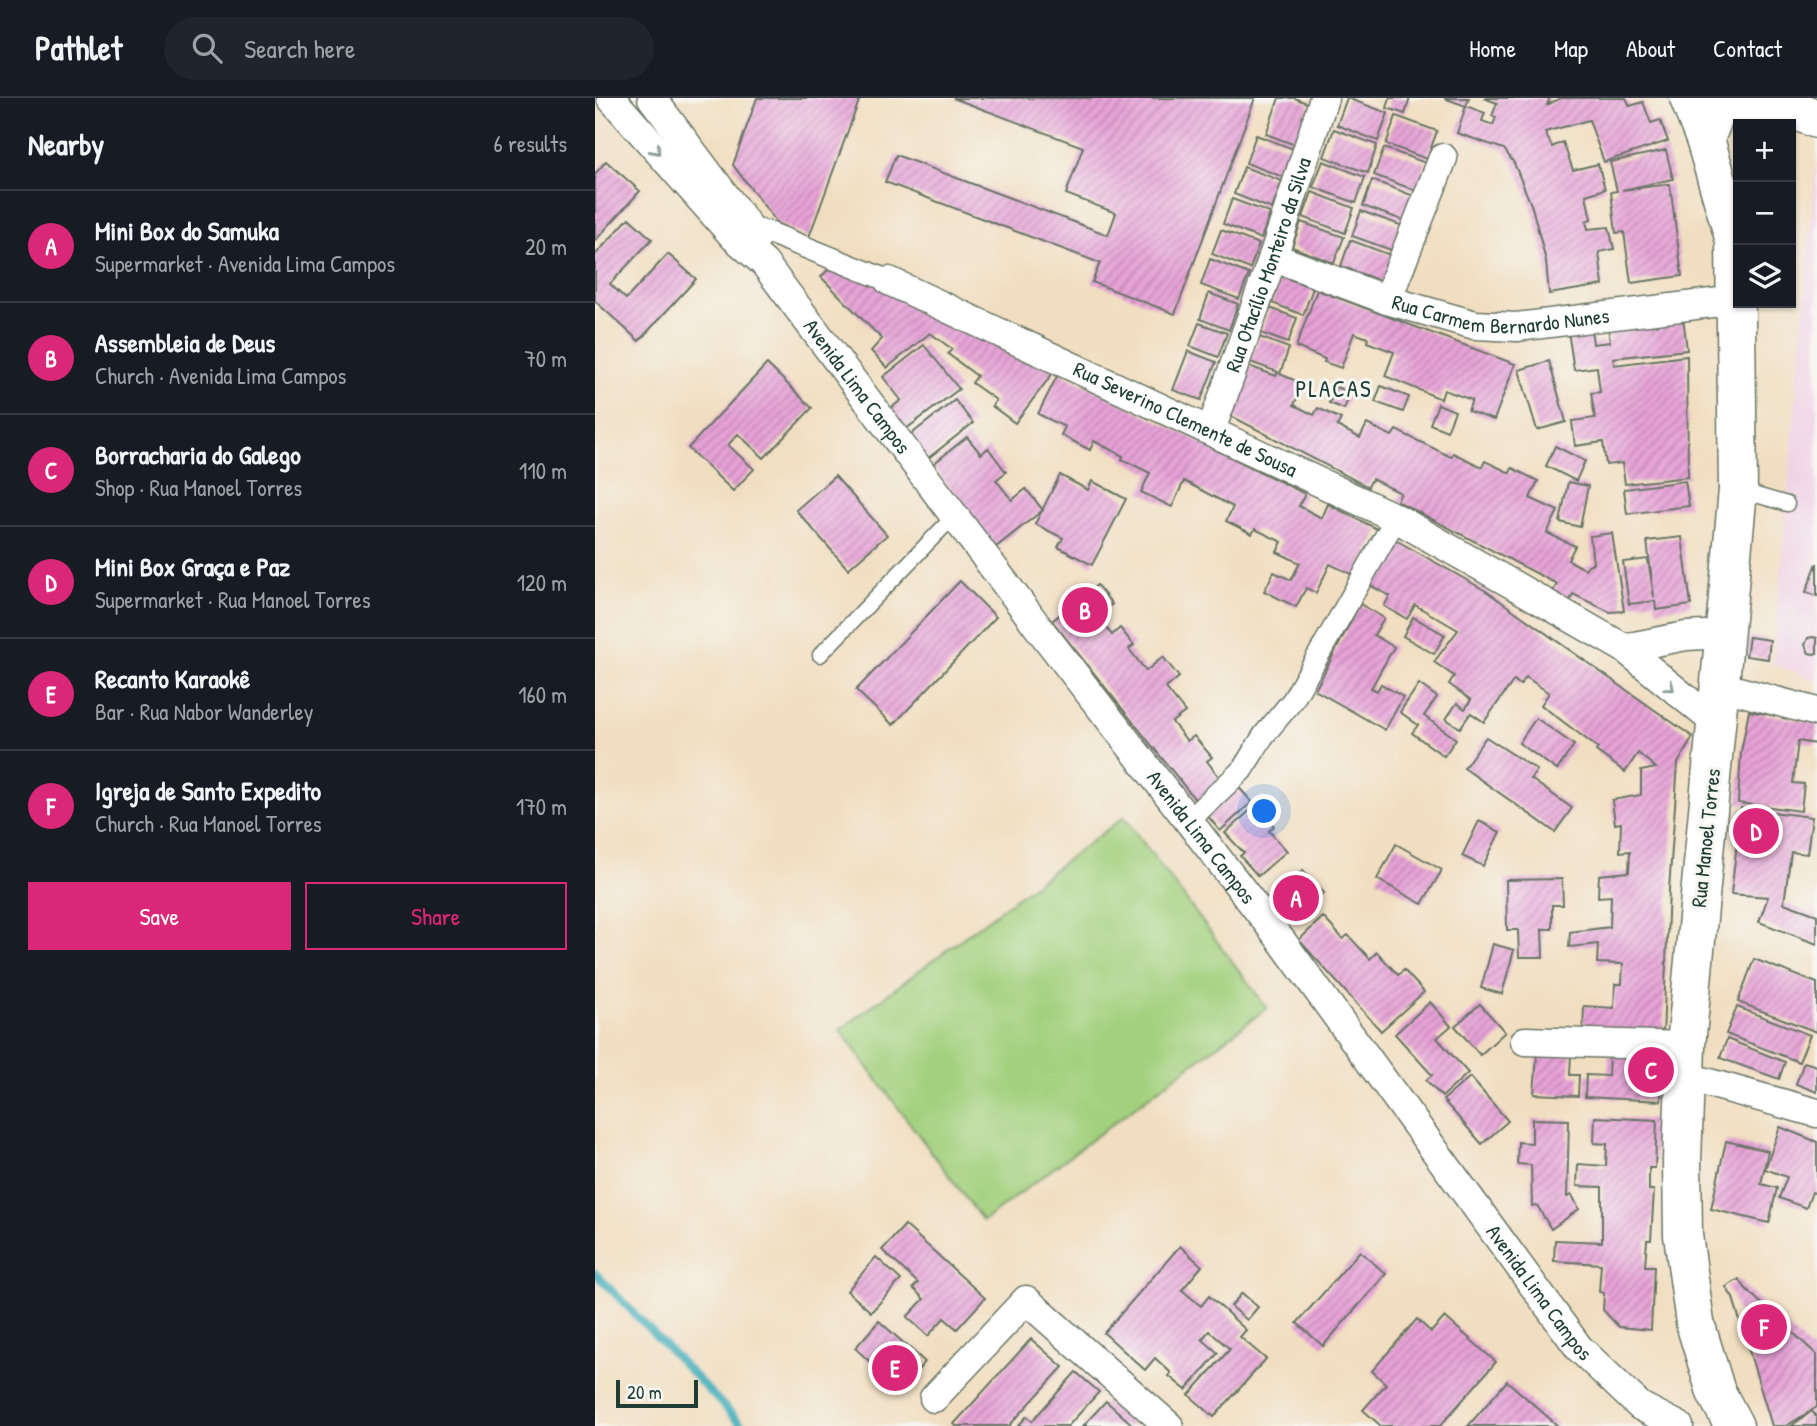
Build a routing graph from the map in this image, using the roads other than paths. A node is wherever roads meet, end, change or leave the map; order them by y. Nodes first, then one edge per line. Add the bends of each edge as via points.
1 (611, 98) edge
2 (652, 98) edge
3 (1324, 98) edge
4 (1689, 98) edge
5 (1728, 98) edge
6 (1743, 98) edge
7 (1763, 98) edge
8 (1752, 119) edge
9 (1817, 119) edge
10 (1817, 128) edge
11 (1705, 139) junction
12 (1796, 139) edge
13 (1443, 158) dead end
14 (1733, 225) edge
15 (743, 233) junction
16 (1273, 257) junction
17 (889, 281) joint
18 (1387, 300) junction
19 (1733, 300) edge
20 (1736, 308) edge
21 (1211, 430) junction
22 (1738, 490) junction
23 (1787, 504) dead end
24 (954, 516) junction
25 (1396, 518) junction
26 (1725, 634) junction
27 (1624, 648) junction
28 (820, 655) dead end
29 (1720, 686) junction
30 (1817, 712) edge
31 (1717, 724) junction
32 (1189, 820) junction
33 (1525, 1041) dead end
34 (1685, 1061) junction
35 (1817, 1113) edge
36 (934, 1398) dead end
37 (1169, 1426) edge
38 (1679, 1426) edge
39 (1734, 1426) edge

1 -> 15 street, Avenida Lima Campos
2 - 15 street, Avenida Lima Campos
3 - 16 street, Rua Otacílio Monteiro da Silva
4 - 11 main road, Rua Manoel Torres
5 - 11 main road via 1715,114
6 - 8 main road
7 - 9 main road
10 - 12 main road
11 - 14 main road, Rua Manoel Torres
13 - 18 street
15 - 17 street, Rua Severino Clemente de Sousa via 782,237
15 - 24 street, Avenida Lima Campos
16 - 18 street, Rua Carmem Bernardo Nunes
16 - 21 street, Rua Otacílio Monteiro da Silva
17 - 21 street, Rua Severino Clemente de Sousa
18 - 19 street, Rua Carmem Bernardo Nunes via 1475,325 1517,327
20 - 22 main road, Rua Manoel Torres
21 - 25 street, Rua Severino Clemente de Sousa
22 - 23 lane
22 - 26 main road, Rua Manoel Torres
24 - 28 lane
24 - 32 street, Avenida Lima Campos
25 - 27 street, Rua Severino Clemente de Sousa
25 - 32 street via 1293,700 1242,770
26 - 27 street
26 - 29 main road, Rua Manoel Torres
27 -> 31 street, Rua Severino Clemente de Sousa
29 - 30 street
29 - 31 main road, Rua Manoel Torres
31 - 34 main road, Rua Manoel Torres
32 - 38 street, Avenida Lima Campos via 1579,1348 1640,1406
33 - 34 street
34 - 35 street
34 - 39 main road, Rua Manoel Torres via 1683,1235 1695,1323 1716,1392
36 - 37 street via 1026,1300

